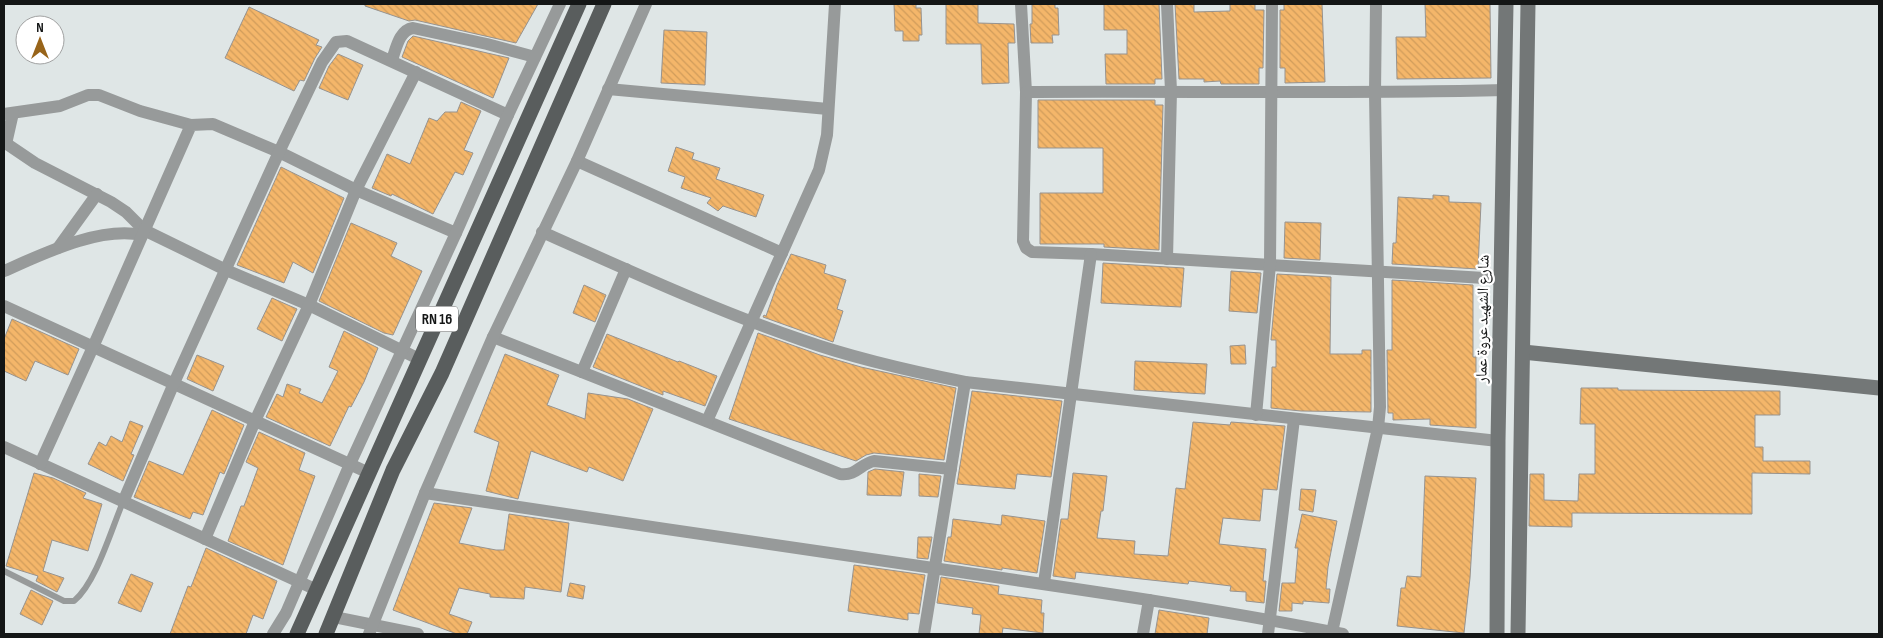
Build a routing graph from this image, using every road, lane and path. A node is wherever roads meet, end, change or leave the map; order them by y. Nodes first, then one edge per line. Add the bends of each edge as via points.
1 (560, 4) edge
2 (579, 4) edge
3 (604, 4) edge
4 (646, 4) edge
5 (834, 4) edge
6 (1021, 4) edge
7 (1168, 4) edge
8 (1272, 4) edge
9 (1376, 4) edge
10 (1506, 4) edge
11 (1528, 4) edge
12 (535, 57) junction
13 (392, 60) junction
14 (416, 72) junction
15 (608, 89) junction
16 (1505, 90) junction
17 (1171, 91) junction
18 (1026, 92) junction
19 (1272, 92) junction
20 (1375, 93) junction
21 (828, 108) junction
22 (9, 114) edge
23 (508, 115) junction
24 (190, 125) junction
25 (5, 143) edge
26 (279, 152) junction
27 (577, 161) junction
28 (356, 190) junction
29 (97, 194) junction
30 (143, 232) junction
31 (542, 232) junction
32 (456, 233) junction
33 (58, 248) junction
34 (782, 253) junction
35 (1091, 254) junction
36 (1167, 259) junction
37 (1270, 265) junction
38 (626, 269) junction
39 (226, 270) junction
40 (4, 271) edge
41 (1378, 272) junction
42 (1501, 279) junction
43 (309, 305) junction
44 (5, 309) edge
45 (752, 321) junction
46 (493, 337) junction
47 (93, 347) junction
48 (402, 350) junction
49 (1523, 352) junction
50 (419, 359) junction
51 (582, 372) junction
52 (965, 382) junction
53 (174, 384) junction
54 (1879, 388) edge
55 (1071, 394) junction
56 (1256, 415) junction
57 (1294, 419) junction
58 (255, 421) junction
59 (707, 421) junction
60 (1378, 428) junction
61 (1498, 441) junction
62 (4, 447) edge
63 (40, 464) junction
64 (350, 464) junction
65 (951, 469) junction
66 (369, 473) junction
67 (425, 493) junction
68 (123, 502) junction
69 (205, 539) junction
70 (934, 568) junction
71 (4, 571) edge
72 (299, 581) junction
73 (1044, 583) junction
74 (317, 590) junction
75 (1150, 600) junction
76 (334, 617) junction
77 (1270, 620) junction
78 (371, 630) edge
79 (1337, 633) edge
80 (273, 634) edge
81 (297, 634) edge
82 (326, 634) edge
83 (418, 634) edge
84 (924, 634) edge
85 (1143, 634) edge
86 (1268, 634) edge
87 (1497, 634) edge
88 (1518, 634) edge

1 - 12 street
2 - 50 main road, RN 16
3 - 76 main road, RN 16 via 442,373 393,470
4 - 15 street
5 - 21 street
6 - 18 street
7 - 17 street
8 - 19 street
9 - 20 street
10 - 16 street, شارع الشهيد عروة عمار
11 - 49 street
12 - 13 street via 408,28
12 - 23 street
13 - 14 street
13 - 26 street via 347,41 336,42 322,62
14 - 23 street
14 - 28 street
15 - 21 street
15 - 27 street
16 - 20 street
16 - 42 street, شارع الشهيد عروة عمار
17 - 18 street
17 - 19 street
17 - 36 street
18 - 35 street via 1024,245 1032,252
19 - 20 street
19 - 37 street
20 - 41 street
21 - 34 street via 827,135 819,170
22 - 24 street via 60,106 88,95 99,95
22 - 25 street
23 - 32 street
24 - 26 street via 213,124
24 - 30 street
25 - 29 street via 35,163
26 - 28 street
26 - 39 street
27 - 31 street
27 - 34 street
28 - 32 street
28 - 43 street
29 - 30 street via 126,212
29 - 33 street
30 - 33 street via 107,234
30 - 39 street
30 - 47 street
31 - 38 street
31 - 46 street
32 - 48 street
33 - 40 street
34 - 45 street
35 - 36 street
35 - 55 street
36 - 37 street
37 - 41 street
37 - 56 street
38 - 45 street
38 - 51 street
39 - 43 street
39 - 53 street
41 - 42 street
41 - 60 street
42 - 61 street, شارع الشهيد عروة عمار
43 - 48 street
43 - 58 street
44 - 47 street
45 - 52 street via 855,357
45 - 59 street
46 - 51 street
46 - 67 street
47 - 53 street
47 - 63 street
48 - 50 street
48 - 64 street
49 - 54 street
49 - 88 street
50 - 66 main road, RN 16
51 - 59 street
52 - 55 street
52 - 65 street
53 - 58 street
53 - 68 street
55 - 56 street
55 - 73 street
56 - 57 street
57 - 60 street
57 - 77 street
58 - 64 street
58 - 69 street
59 - 65 street via 840,474 855,472 874,461
60 - 61 street
60 - 79 street
61 - 87 street, شارع الشهيد عروة عمار
62 - 63 street
63 - 68 street
64 - 66 street
64 - 72 street
65 - 70 street
66 - 74 main road, RN 16
67 - 70 street
67 - 78 street
68 - 69 street
68 - 71 lane via 94,571 82,594 74,601 64,601
69 - 72 street
70 - 73 street
70 - 84 street
72 - 74 street
72 - 80 street
73 - 75 street
74 - 81 main road, RN 16
75 - 77 street
75 - 85 street
76 - 78 street
76 - 82 main road, RN 16
77 - 79 street
77 - 86 street
78 - 83 street

